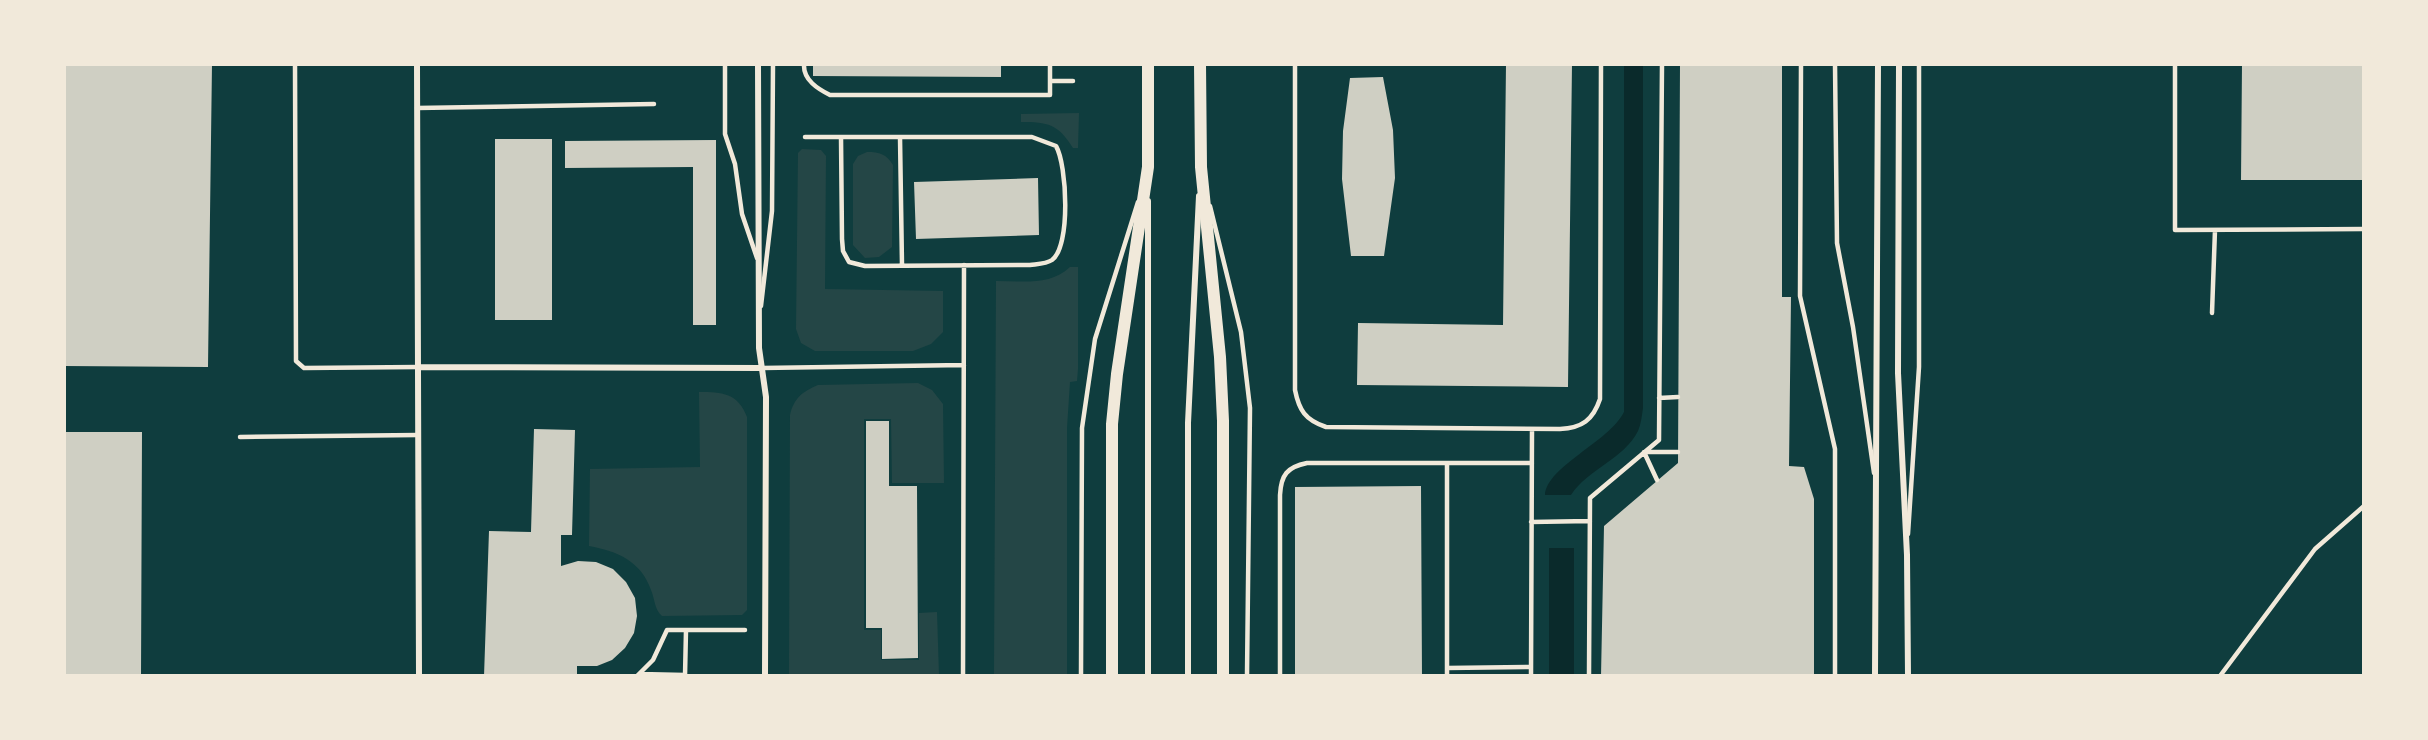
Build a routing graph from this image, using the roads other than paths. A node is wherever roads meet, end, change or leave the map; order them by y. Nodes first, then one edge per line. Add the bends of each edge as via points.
1 (295, 64) edge
2 (417, 64) edge
3 (725, 64) edge
4 (758, 64) edge
5 (773, 64) edge
6 (804, 64) edge
7 (1050, 64) edge
8 (1148, 64) edge
9 (1200, 64) edge
10 (1296, 64) edge
11 (1601, 64) edge
12 (1662, 64) edge
13 (1801, 64) edge
14 (1835, 64) edge
15 (1878, 64) edge
16 (1899, 64) edge
17 (1919, 64) edge
18 (2175, 64) edge
19 (1050, 81) junction
20 (1073, 81) dead end
21 (654, 104) dead end
22 (417, 108) junction
23 (805, 137) dead end
24 (841, 137) junction
25 (900, 137) junction
26 (1148, 167) junction
27 (1201, 167) junction
28 (2364, 229) edge
29 (2215, 230) junction
30 (758, 261) junction
31 (964, 265) junction
32 (902, 266) junction
33 (2212, 313) dead end
34 (759, 324) junction
35 (964, 365) junction
36 (418, 367) junction
37 (762, 368) junction
38 (1678, 397) dead end
39 (1659, 398) junction
40 (1532, 429) junction
41 (418, 435) junction
42 (240, 437) dead end
43 (1644, 452) junction
44 (1678, 452) dead end
45 (1447, 463) junction
46 (1532, 463) junction
47 (1874, 475) junction
48 (1657, 480) dead end
49 (2364, 506) edge
50 (1590, 521) junction
51 (1531, 522) junction
52 (1907, 555) junction
53 (686, 630) junction
54 (745, 630) dead end
55 (1531, 667) junction
56 (1447, 668) junction
57 (419, 675) edge
58 (638, 675) edge
59 (685, 675) edge
60 (765, 675) edge
61 (963, 675) edge
62 (1081, 675) edge
63 (1112, 675) edge
64 (1148, 675) edge
65 (1188, 675) edge
66 (1223, 675) edge
67 (1247, 675) edge
68 (1280, 675) edge
69 (1447, 675) edge
70 (1531, 675) edge
71 (1590, 675) edge
72 (1835, 675) edge
73 (1875, 675) edge
74 (1908, 675) edge
75 (2220, 675) edge

1 - 36 lane via 296,361 304,368
2 - 22 street
3 - 30 lane via 726,134 742,214
4 - 30 street
5 - 34 lane via 772,211
6 - 19 lane via 814,87 830,95 1050,95
7 - 19 lane
8 - 26 main road
9 - 27 main road
10 - 40 lane via 1298,406 1305,416 1326,427
11 - 40 lane via 1600,399 1586,423 1573,428
12 - 39 lane
13 - 72 lane via 1800,296 1836,449
14 - 47 lane via 1836,243 1853,327
15 - 47 street
16 - 52 street via 1898,373
17 - 52 lane via 1919,367
18 - 29 lane via 2175,230
19 - 20 lane
21 - 22 lane
22 - 36 street
23 - 24 lane
24 - 25 lane
24 - 32 lane via 845,258 860,266
25 - 31 lane via 1032,137 1056,146 1062,156 1064,239 1052,260 1030,265
25 - 32 lane
26 - 62 lane via 1095,339 1082,428
26 - 63 main road via 1112,424
26 - 64 street
27 - 65 street via 1188,423
27 - 66 main road via 1223,421
27 - 67 lane via 1242,332 1250,408
28 - 29 lane
29 - 33 lane
30 - 34 street
31 - 32 lane
31 - 35 lane
34 - 37 street
35 - 37 lane
35 - 61 lane
36 - 37 street
36 - 41 street
37 - 60 street via 766,397
38 - 39 lane
39 - 43 lane via 1659,440
40 - 46 lane
41 - 42 lane
41 - 57 street
43 - 44 lane
43 - 48 lane
43 - 50 lane via 1590,498
45 - 46 lane
45 - 56 lane
45 - 68 lane via 1307,464 1286,472 1280,495
46 - 51 lane
47 - 73 street
49 - 75 lane via 2315,549
50 - 51 lane
50 - 71 lane
51 - 55 lane
52 - 74 street
53 - 54 lane
53 - 58 lane via 667,630 657,653
53 - 59 lane
55 - 56 lane
55 - 70 lane
56 - 69 lane
58 - 59 lane

